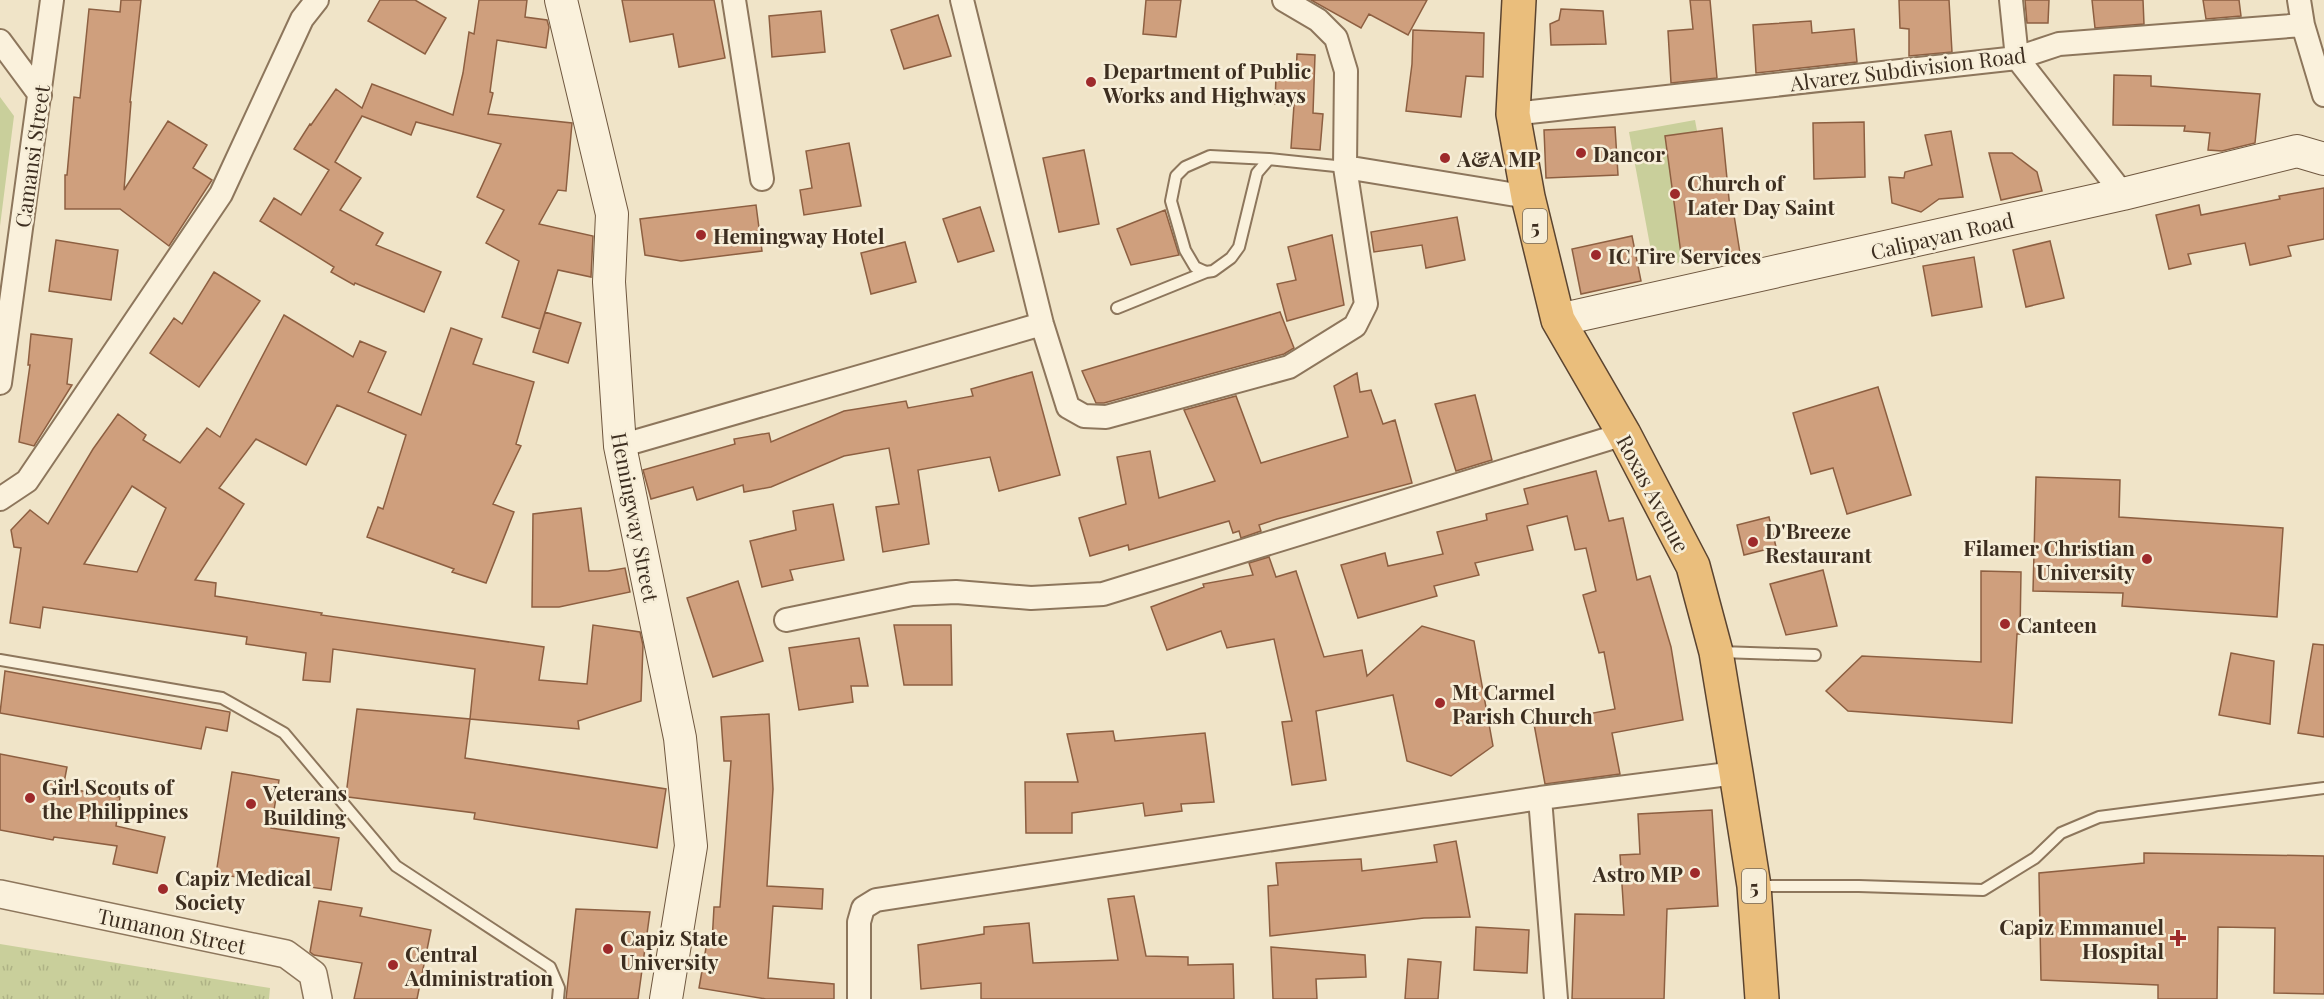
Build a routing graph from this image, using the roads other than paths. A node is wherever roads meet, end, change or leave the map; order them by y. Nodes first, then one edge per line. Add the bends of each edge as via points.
1 (52, 0) edge
2 (317, 0) edge
3 (561, 0) edge
4 (734, 0) edge
5 (962, 0) edge
6 (1284, 0) edge
7 (1519, 0) edge
8 (2011, 0) edge
9 (2299, 0) edge
10 (2303, 25) junction
11 (0, 41) edge
12 (2017, 58) junction
13 (40, 95) junction
14 (2324, 95) edge
15 (1513, 114) junction
16 (1269, 159) junction
17 (2324, 159) edge
18 (1346, 167) junction
19 (762, 178) dead end
20 (2123, 194) junction
21 (1528, 197) junction
22 (1206, 272) junction
23 (1117, 308) dead end
24 (1558, 320) junction
25 (1042, 324) junction
26 (0, 383) edge
27 (1624, 434) junction
28 (620, 446) junction
29 (0, 500) edge
30 (786, 620) dead end
31 (1716, 652) junction
32 (1815, 655) dead end
33 (0, 660) edge
34 (1736, 774) junction
35 (2324, 788) edge
36 (1540, 798) junction
37 (1754, 886) junction
38 (0, 894) edge
39 (318, 999) edge
40 (558, 999) edge
41 (666, 999) edge
42 (859, 999) edge
43 (1556, 999) edge
44 (1762, 999) edge

1 - 13 street, Camansi Street
2 - 29 street via 302,19 221,194 27,480
3 - 28 main road, Hemingway Street via 612,214 609,282
4 - 19 street
5 - 25 street
6 - 18 street via 1318,20 1336,38 1346,70
7 - 15 highway, Roxas Avenue / 5
8 - 12 street
9 - 10 street
10 - 12 street, Alvarez Subdivision Road via 2059,44
10 - 14 street
11 - 13 street
12 - 15 street, Alvarez Subdivision Road
12 - 20 street
13 - 26 street, Camansi Street
15 - 21 highway, Roxas Avenue / 5
16 - 18 lane
16 - 22 lane via 1257,173 1239,247 1223,264
16 - 22 lane via 1210,156 1185,167 1176,176 1171,201 1185,250 1195,267
17 - 20 main road, Calipayan Road via 2297,151
18 - 21 street
18 - 25 street via 1366,304 1355,326 1289,367 1106,417 1084,416 1068,406
20 - 24 main road, Calipayan Road
21 - 24 highway, Roxas Avenue / 5
22 - 23 lane
24 - 27 highway, Roxas Avenue / 5
25 - 28 street
27 - 30 street via 1103,594 1031,598 956,592 912,594
27 - 31 highway, Roxas Avenue / 5 via 1693,566
28 - 41 main road, Hemingway Street via 681,738 691,846
31 - 32 lane
31 - 34 highway, Roxas Avenue / 5
33 - 40 lane via 222,698 284,733 396,866 550,967 559,988
34 - 36 street
34 - 37 highway, Roxas Avenue / 5
35 - 37 lane via 2099,817 2061,833 2035,858 1983,890
36 - 42 street via 876,900 863,908 859,922
36 - 43 street
37 - 44 highway, Roxas Avenue / 5
38 - 39 street, Tumanon Street via 286,954 314,974

